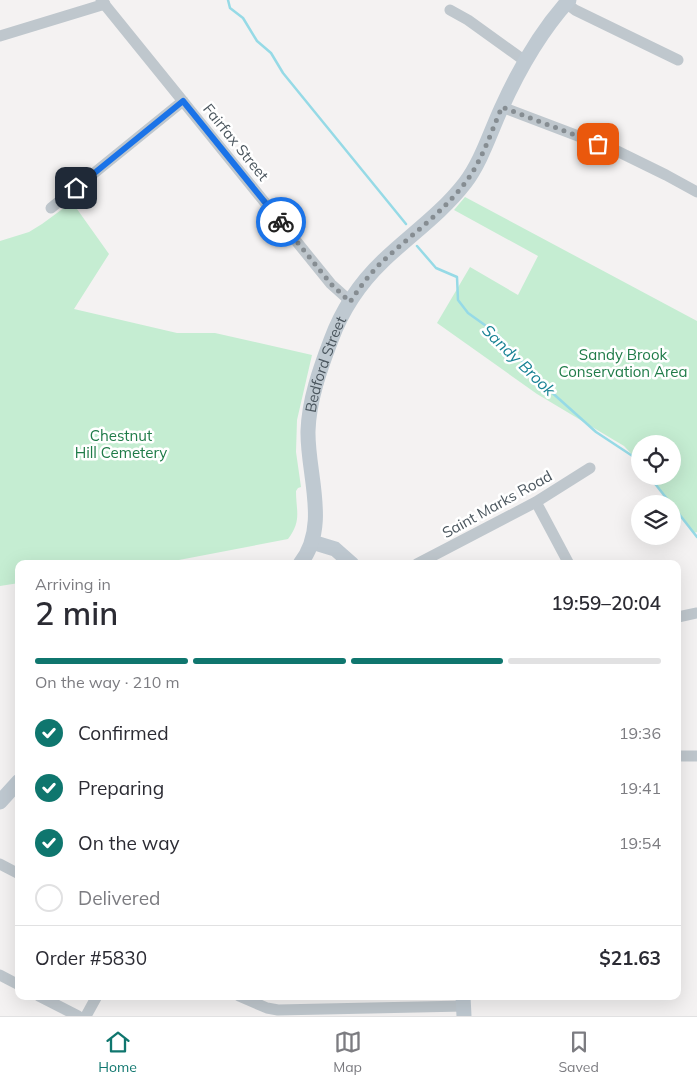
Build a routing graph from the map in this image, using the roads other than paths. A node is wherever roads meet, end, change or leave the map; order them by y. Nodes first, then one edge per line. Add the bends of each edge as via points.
1 (103, 2) edge
2 (568, 2) edge
3 (450, 10) dead end
4 (0, 36) edge
5 (678, 60) dead end
6 (525, 61) junction
7 (183, 101) junction
8 (502, 107) junction
9 (697, 192) edge
10 (51, 208) dead end
11 (350, 302) junction
12 (590, 468) dead end
13 (536, 502) junction
14 (312, 542) junction
15 (303, 560) edge
16 (347, 560) edge
17 (425, 560) edge
18 (567, 560) edge
19 (697, 613) edge
20 (681, 616) edge
21 (681, 756) edge
22 (697, 756) edge
23 (15, 785) edge
24 (0, 802) edge
25 (0, 864) edge
26 (15, 872) edge
27 (0, 975) edge
28 (15, 983) edge
29 (47, 1000) edge
30 (95, 1000) edge
31 (248, 1000) edge
32 (464, 1006) edge
33 (271, 1012) edge
34 (78, 1016) edge
35 (86, 1016) edge

1 - 4 street
1 - 7 street, Fairfax Street
2 - 5 street via 575,10
2 - 6 main road, Bedford Street
3 - 6 street
6 - 8 main road, Bedford Street
7 - 10 street
7 - 11 street, Fairfax Street via 331,284
8 - 9 street via 615,150
8 - 11 main road, Bedford Street via 466,182 442,210 383,261
11 - 14 main road, Bedford Street via 331,338 310,415 308,453 315,510
12 - 13 street, Saint Marks Road
13 - 17 street, Saint Marks Road
13 - 18 street
14 - 15 main road, Bedford Street
14 - 16 main road via 335,549
19 - 20 street
21 - 22 street
23 - 24 main road
25 - 26 street
27 - 28 street
29 - 34 street
30 - 35 street
31 - 33 street
32 - 33 street

